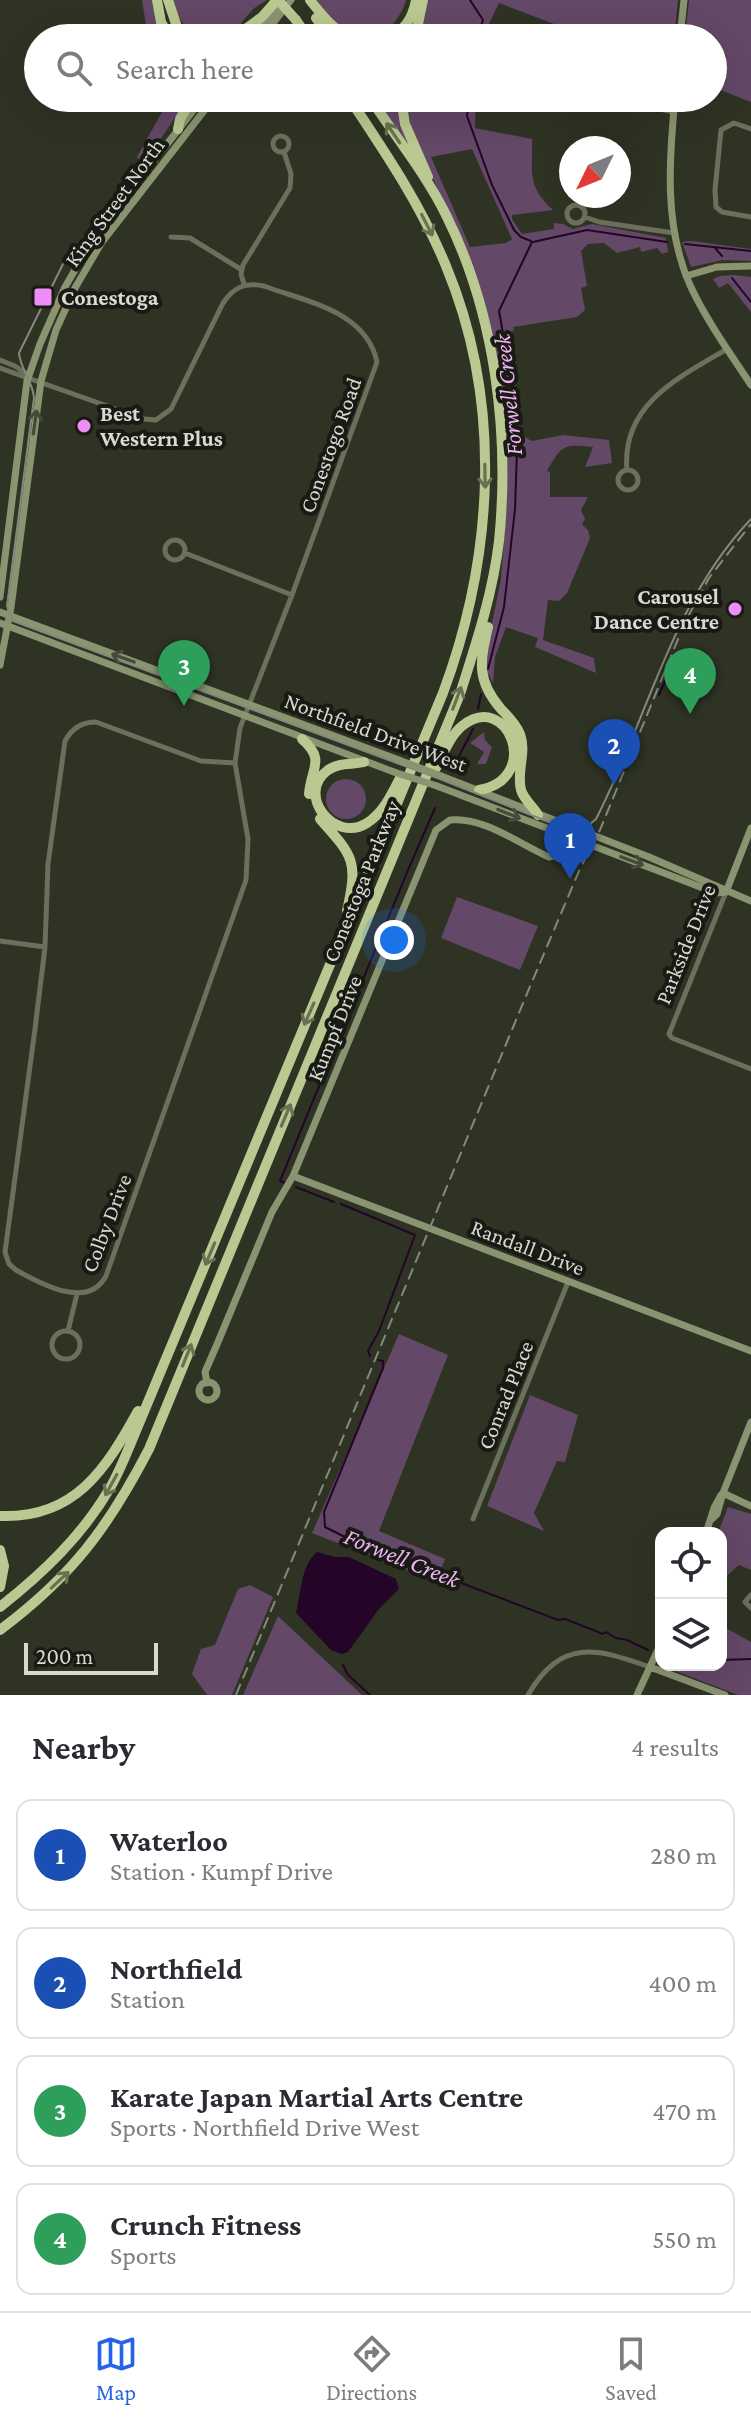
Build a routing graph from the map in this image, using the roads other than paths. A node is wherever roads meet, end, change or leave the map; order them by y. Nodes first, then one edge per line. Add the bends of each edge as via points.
1 (157, 0) edge
2 (168, 0) edge
3 (280, 0) edge
4 (291, 0) edge
5 (416, 0) edge
6 (423, 0) edge
7 (684, 0) edge
8 (309, 2) edge
9 (162, 24) edge
10 (175, 24) edge
11 (252, 24) edge
12 (262, 24) edge
13 (273, 24) edge
14 (299, 24) edge
15 (322, 24) edge
16 (328, 24) edge
17 (406, 24) edge
18 (418, 24) edge
19 (681, 24) edge
20 (184, 112) edge
21 (192, 112) edge
22 (203, 112) edge
23 (358, 112) edge
24 (379, 112) edge
25 (403, 112) edge
26 (673, 112) edge
27 (178, 129) junction
28 (751, 129) edge
29 (284, 152) dead end
30 (446, 215) junction
31 (585, 217) dead end
32 (751, 217) edge
33 (675, 233) junction
34 (171, 237) dead end
35 (93, 239) junction
36 (98, 248) junction
37 (751, 266) edge
38 (242, 270) junction
39 (686, 276) junction
40 (244, 284) junction
41 (727, 349) junction
42 (0, 360) edge
43 (0, 368) edge
44 (28, 376) junction
45 (41, 381) junction
46 (751, 385) edge
47 (627, 470) junction
48 (185, 553) dead end
49 (495, 562) junction
50 (292, 595) junction
51 (0, 597) edge
52 (4, 614) edge
53 (3, 625) edge
54 (0, 665) edge
55 (249, 705) junction
56 (244, 717) junction
57 (428, 727) junction
58 (302, 739) junction
59 (364, 762) junction
60 (235, 763) junction
61 (479, 790) junction
62 (538, 815) junction
63 (407, 823) junction
64 (751, 828) edge
65 (570, 838) junction
66 (608, 841) junction
67 (604, 851) junction
68 (657, 861) junction
69 (659, 871) junction
70 (726, 892) junction
71 (751, 901) edge
72 (0, 941) edge
73 (340, 943) junction
74 (45, 947) junction
75 (751, 1069) edge
76 (293, 1176) junction
77 (568, 1282) junction
78 (77, 1294) junction
79 (68, 1331) junction
80 (751, 1351) edge
81 (164, 1362) junction
82 (207, 1383) dead end
83 (751, 1422) edge
84 (723, 1493) junction
85 (751, 1506) edge
86 (0, 1516) edge
87 (473, 1519) dead end
88 (709, 1527) edge
89 (0, 1550) edge
90 (0, 1587) edge
91 (751, 1595) edge
92 (0, 1607) edge
93 (751, 1608) edge
94 (0, 1630) edge
95 (655, 1656) edge
96 (650, 1667) junction
97 (528, 1695) edge
98 (637, 1695) edge
99 (725, 1695) edge

1 - 9 highway
2 - 10 highway
3 - 11 highway
3 - 12 main road
3 - 14 highway, bridge
4 - 13 main road
5 - 17 highway
6 - 18 highway
7 - 19 main road
8 - 15 highway
8 - 16 highway
20 - 27 highway
21 - 27 main road, King Street North
22 - 36 main road, King Street North
23 -> 57 highway, Conestoga Parkway via 398,172 446,267 481,403 485,502 479,563 457,654
30 -> 24 highway, Conestoga Parkway
25 - 30 highway
26 - 33 main road via 670,197
27 - 35 main road, King Street North
28 - 32 street via 734,123 721,130 715,188 716,207 722,212
29 - 38 street via 290,188
30 - 49 highway, Conestoga Parkway via 478,300 498,395 502,497
31 - 33 street
33 - 39 main road
34 - 38 street via 190,238
35 - 36 main road
35 - 44 main road, King Street North via 65,287
36 - 45 main road, King Street North via 65,308
37 - 39 main road via 717,267
38 - 40 street
39 - 41 main road
40 - 45 street via 223,303 163,417 144,419
40 - 50 street, Conestogo Road via 264,286 349,319 369,338 377,362
41 - 46 main road
41 - 47 street via 674,382 641,411 627,440
42 - 44 street
43 - 44 street
44 - 45 street
44 - 51 main road, King Street North
52 -> 45 main road, King Street North
47 - 47 street via 618,479 630,490 638,478
48 - 50 street
49 - 62 highway via 481,671 493,700 521,737 521,788
63 -> 49 highway, Conestoga Parkway via 460,694
50 - 55 street, Conestogo Road
52 - 53 main road, King Street North
55 -> 52 main road, Northfield Drive West
53 - 54 main road, King Street North
53 - 56 main road, Northfield Drive West
55 - 56 street, Colby Drive
55 - 61 main road, Northfield Drive West, bridge
56 - 58 main road, Northfield Drive West
56 - 60 street, Colby Drive
57 - 59 highway via 376,816 357,828 338,827 318,807 318,783 333,767
57 - 73 highway, Conestoga Parkway
58 - 59 main road, Northfield Drive West
58 - 73 highway via 317,758 309,791 312,808 352,860
59 -> 65 main road, Northfield Drive West, bridge
60 - 74 street, Colby Drive via 201,761 96,722 73,730 65,741 48,864
60 - 78 street, Colby Drive via 248,839 246,880 106,1276 91,1292
61 - 62 main road, Northfield Drive West
61 - 63 highway via 493,787 514,760 508,730 486,718 468,722 455,733
62 - 66 main road, Northfield Drive West
94 -> 63 highway, Conestoga Parkway via 74,1566 126,1493 149,1449
64 - 70 main road, Parkside Drive
65 - 67 main road, Northfield Drive West
65 - 76 main road, Kumpf Drive via 561,854 549,857 472,822 450,820 436,830
66 - 67 main road
66 - 68 main road, Northfield Drive West
67 -> 69 main road, Northfield Drive West
68 - 69 main road
68 - 70 main road, Northfield Drive West
69 - 70 main road, Northfield Drive West
70 - 71 main road, Northfield Drive West
70 - 75 street, Parkside Drive via 669,1034
72 - 74 street
73 -> 81 highway, Conestoga Parkway
74 - 78 street, Colby Drive via 5,1252 16,1270
76 - 77 main road, Randall Drive
76 - 82 main road, Kumpf Drive via 272,1212 205,1372
77 - 80 main road, Randall Drive
77 - 87 street, Conrad Place
78 - 79 street
79 - 79 street via 52,1341 54,1352 64,1359 74,1357 81,1347
81 - 86 highway via 115,1453 81,1492 39,1512
81 -> 92 highway, Conestoga Parkway via 116,1476 93,1514 53,1561
83 - 84 main road
84 - 85 main road
84 - 88 main road
89 - 90 highway
91 - 93 street via 745,1600
95 - 96 main road
96 - 97 street via 608,1652 581,1652 551,1665
96 - 98 main road
96 - 99 main road

